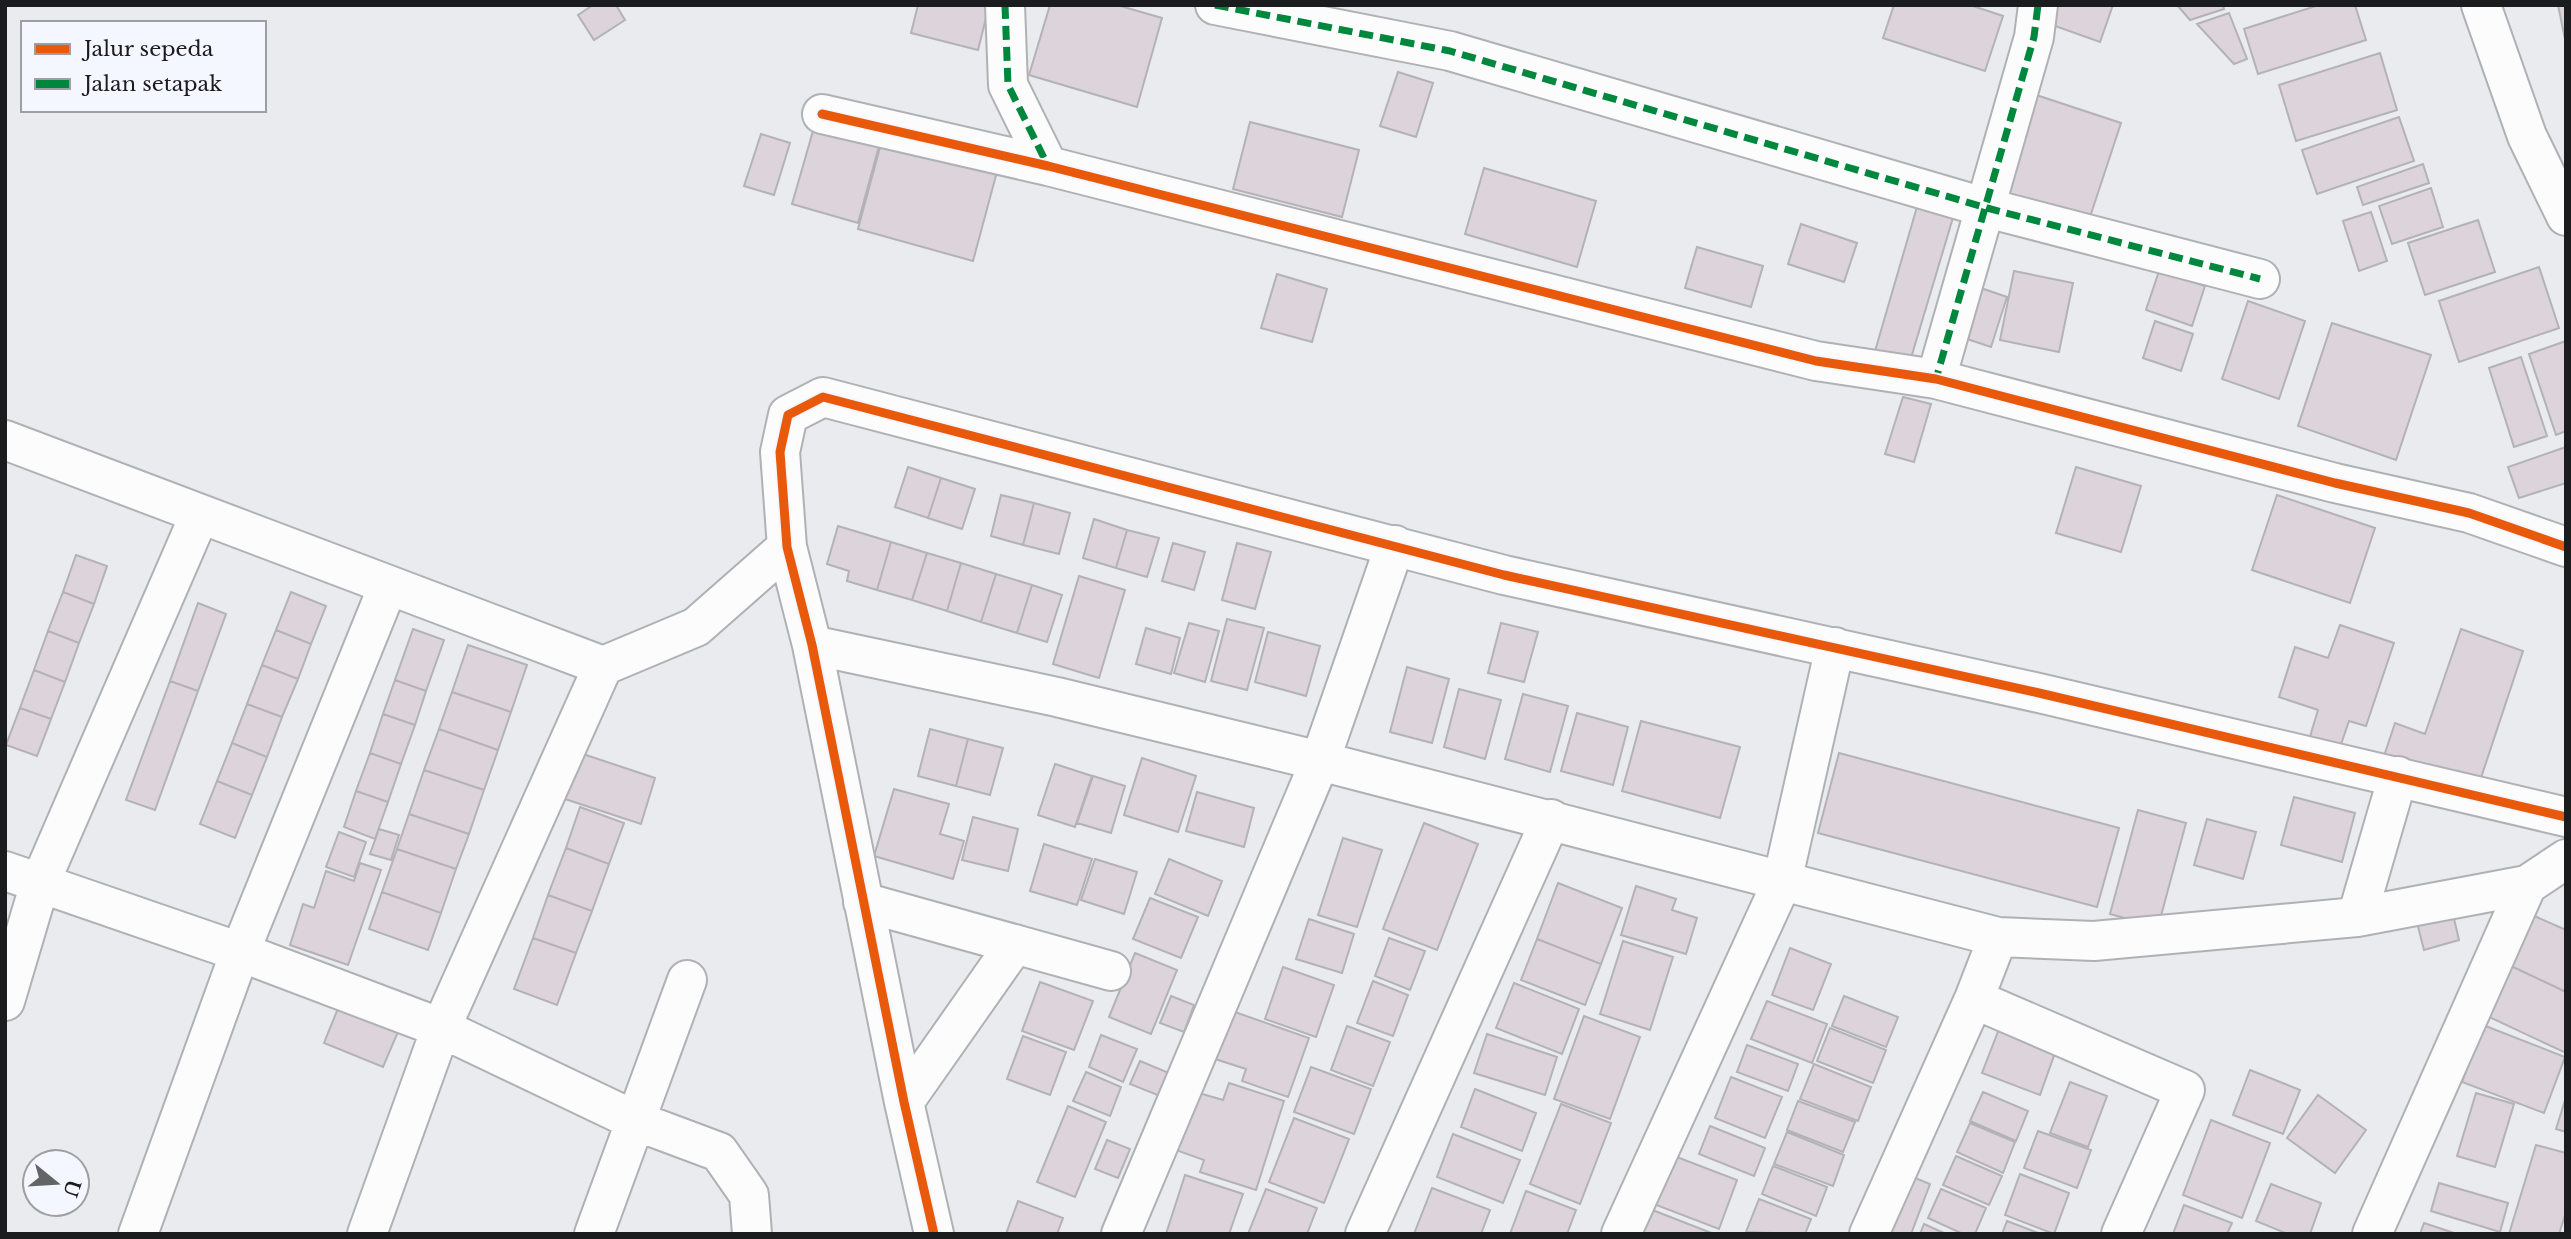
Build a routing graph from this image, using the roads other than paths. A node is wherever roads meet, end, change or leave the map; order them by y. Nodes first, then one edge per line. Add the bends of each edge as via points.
1 (1005, 5) edge
2 (1215, 5) edge
3 (2038, 5) edge
4 (2481, 5) edge
5 (822, 114) dead end
6 (1048, 166) junction
7 (1987, 208) junction
8 (2566, 216) edge
9 (2260, 279) dead end
10 (1936, 379) junction
11 (5, 440) edge
12 (200, 514) junction
13 (1395, 545) junction
14 (787, 547) junction
15 (2566, 547) edge
16 (388, 586) junction
17 (812, 645) junction
18 (1835, 647) junction
19 (603, 666) junction
20 (1320, 761) junction
21 (2398, 776) junction
22 (2566, 817) edge
23 (1551, 819) junction
24 (2566, 859) edge
25 (22, 877) edge
26 (1782, 882) junction
27 (2527, 885) junction
28 (863, 902) junction
29 (2357, 918) junction
30 (1998, 937) junction
31 (1015, 944) junction
32 (240, 952) junction
33 (1111, 971) dead end
34 (687, 980) dead end
35 (1974, 999) junction
36 (5, 1001) edge
37 (442, 1028) junction
38 (904, 1102) junction
39 (636, 1121) junction
40 (138, 1234) edge
41 (367, 1234) edge
42 (594, 1234) edge
43 (752, 1234) edge
44 (934, 1234) edge
45 (1121, 1234) edge
46 (1364, 1234) edge
47 (1621, 1234) edge
48 (1869, 1234) edge
49 (2121, 1234) edge
50 (2372, 1234) edge

1 - 6 street via 1008,85
2 - 7 street via 1450,51
3 - 7 street via 2034,37
4 - 8 street via 2527,136
5 - 6 street
6 - 10 street via 1816,361
7 - 9 street
7 - 10 street
10 - 15 street via 2335,483 2469,513
11 - 12 street
12 - 16 street
12 - 25 street
13 - 14 street via 823,397 789,415 780,452
13 - 18 street via 1504,575
13 - 20 street
14 - 17 street
14 - 19 street via 696,627
16 - 19 street
16 - 32 street
17 - 20 street via 1057,697
17 - 28 street
18 - 21 street
18 - 26 street
19 - 37 street
20 - 23 street
20 - 45 street
21 - 22 street
21 - 29 street
23 - 26 street
23 - 46 street
24 - 27 street
25 - 32 street
25 - 36 street
26 - 30 street
26 - 47 street
27 - 29 street
27 - 50 street
28 - 31 street
28 - 38 street
29 - 30 street via 2095,941
30 - 35 street
31 - 33 street
31 - 38 street
32 - 37 street
32 - 40 street
34 - 39 street
35 - 48 street
35 - 49 street via 2185,1090
37 - 39 street
37 - 41 street
38 - 44 street
39 - 42 street
39 - 43 street via 719,1152 749,1195

